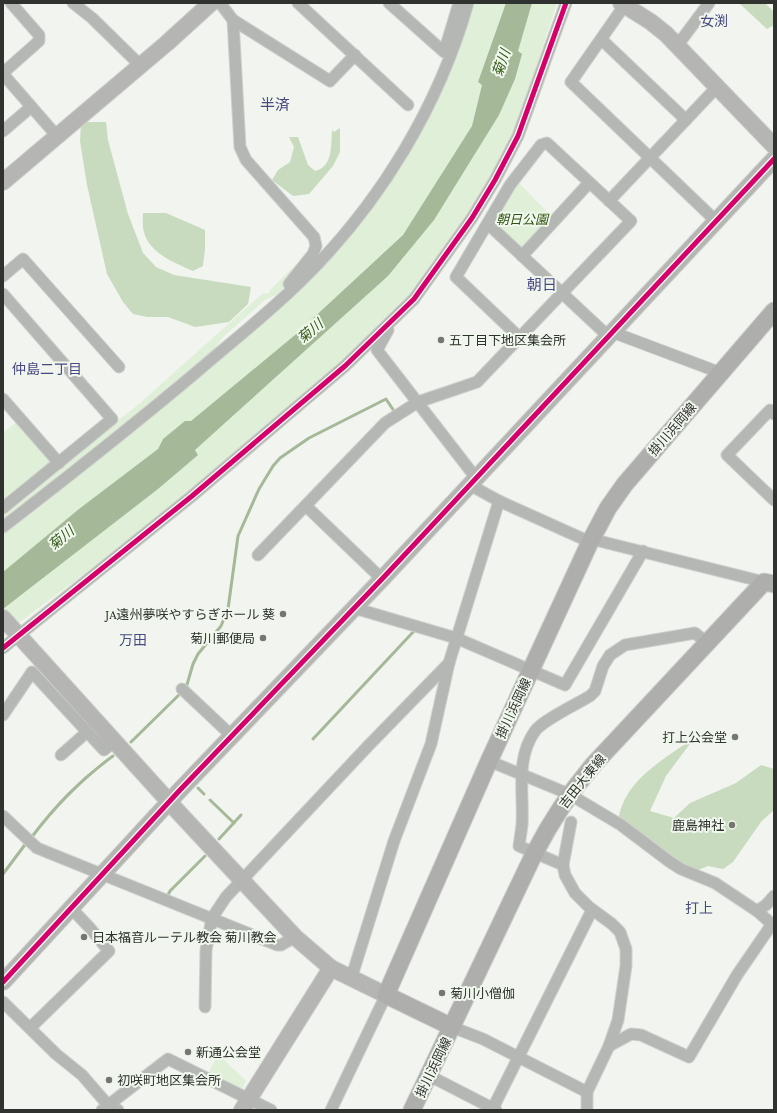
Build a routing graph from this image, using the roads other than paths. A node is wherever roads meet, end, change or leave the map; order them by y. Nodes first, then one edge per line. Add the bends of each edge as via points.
1 (11, 3) edge
2 (73, 3) edge
3 (211, 3) edge
4 (220, 3) edge
5 (389, 3) edge
6 (459, 3) edge
7 (468, 3) edge
8 (566, 3) edge
9 (709, 3) edge
10 (623, 4) edge
11 (305, 5) edge
12 (233, 20) junction
13 (602, 40) junction
14 (677, 46) junction
15 (444, 52) junction
16 (355, 55) junction
17 (140, 65) junction
18 (3, 74) edge
19 (717, 87) junction
20 (408, 105) dead end
21 (31, 106) junction
22 (686, 120) junction
23 (3, 131) edge
24 (56, 135) junction
25 (409, 141) junction
26 (774, 146) edge
27 (650, 157) junction
28 (774, 159) edge
29 (3, 182) edge
30 (589, 183) junction
31 (609, 201) junction
32 (716, 221) junction
33 (488, 224) junction
34 (522, 256) junction
35 (3, 276) edge
36 (563, 293) junction
37 (3, 294) edge
38 (274, 306) junction
39 (773, 313) edge
40 (396, 318) junction
41 (610, 334) junction
42 (520, 338) junction
43 (119, 367) dead end
44 (721, 373) junction
45 (3, 399) edge
46 (418, 402) junction
47 (774, 414) edge
48 (59, 463) junction
49 (473, 481) junction
50 (774, 500) edge
51 (499, 501) junction
52 (4, 506) edge
53 (306, 506) junction
54 (3, 527) edge
55 (591, 540) junction
56 (643, 551) junction
57 (258, 555) dead end
58 (382, 579) junction
59 (771, 579) edge
60 (354, 608) junction
61 (3, 618) edge
62 (17, 633) junction
63 (456, 638) junction
64 (707, 643) junction
65 (3, 648) edge
66 (449, 663) junction
67 (531, 670) junction
68 (184, 691) dead end
69 (3, 715) edge
70 (87, 732) junction
71 (232, 736) junction
72 (120, 747) junction
73 (62, 755) dead end
74 (489, 761) junction
75 (521, 775) junction
76 (569, 794) junction
77 (170, 801) junction
78 (3, 816) edge
79 (571, 822) dead end
80 (534, 854) junction
81 (563, 865) junction
82 (102, 873) junction
83 (242, 880) junction
84 (774, 896) edge
85 (71, 908) junction
86 (592, 910) junction
87 (757, 911) junction
88 (212, 918) junction
89 (773, 925) edge
90 (295, 937) junction
91 (331, 968) junction
92 (351, 979) junction
93 (3, 982) edge
94 (386, 995) junction
95 (3, 1002) edge
96 (205, 1007) dead end
97 (452, 1027) junction
98 (30, 1028) junction
99 (608, 1046) junction
100 (519, 1057) junction
101 (428, 1075) junction
102 (587, 1092) junction
103 (245, 1104) edge
104 (105, 1107) edge
105 (118, 1110) edge
106 (271, 1110) edge
107 (331, 1110) edge
108 (412, 1110) edge
109 (494, 1110) edge
110 (586, 1110) edge

1 - 18 street via 39,35 39,41
2 - 17 street
3 - 17 street
4 - 12 street
5 - 15 street
6 - 15 street
7 - 25 street via 447,66
8 - 40 street via 518,136 496,180 419,293
9 - 14 street
10 - 13 street
10 - 14 street via 651,22
11 - 16 street
12 - 16 street via 330,81
12 - 38 street via 240,147 246,160 314,237 316,246 313,254
13 - 22 street
13 - 27 street via 571,82
14 - 19 street
15 - 25 street via 411,127
16 - 20 street
17 - 24 street
18 - 21 street
19 - 22 street
19 - 26 street
21 - 23 street
21 - 24 street
22 - 27 street
24 - 29 street
25 - 38 street via 364,208 333,246
27 - 31 street
27 - 32 street
28 - 32 street
30 - 31 street
30 - 33 street via 547,143 541,145 510,185
30 - 34 street
31 - 36 street via 631,221
32 - 41 street
33 - 34 street
33 - 42 street via 456,277
34 - 36 street
35 - 43 street via 23,259
36 - 41 street
36 - 42 street
37 - 48 street via 112,419
38 - 54 street via 169,395
39 - 44 main road, 掛川浜岡線
40 - 46 street via 377,350
40 - 62 street via 345,366 192,496
41 - 44 street
41 - 49 street
42 - 46 street via 477,382
44 - 55 main road, 掛川浜岡線 via 625,484 608,508
45 - 48 street
46 - 49 street
46 - 53 street via 385,423
47 - 50 street via 770,410 727,456
48 - 52 street
49 - 51 street
49 - 58 street
51 - 55 street
51 - 63 street
53 - 57 street
53 - 58 street
55 - 56 street
55 - 67 main road, 掛川浜岡線
56 - 59 street
56 - 67 street via 564,685
58 - 60 street
59 - 64 main road, 吉田大東線
60 - 63 street
60 - 71 street
61 - 62 street
62 - 65 street
62 - 72 street
63 - 66 street
63 - 67 street
64 - 75 street via 696,633 690,633 625,645 610,655 603,666 595,691 535,731 526,752
64 - 76 main road, 吉田大東線
66 - 83 street
66 - 92 street via 431,744 394,841
67 - 74 main road, 掛川浜岡線
68 - 71 street
69 - 70 street via 32,672
70 - 72 street via 104,750
70 - 73 street
71 - 77 street
72 - 77 street
74 - 75 street
74 - 94 main road, 掛川浜岡線
75 - 76 street
75 - 80 street via 522,825 519,846
76 - 80 main road, 吉田大東線
76 - 87 street via 621,825 660,856 681,869 716,883
77 - 82 street
77 - 83 street
78 - 82 street via 37,848
79 - 81 street
80 - 81 street
80 - 97 main road, 吉田大東線
81 - 86 street via 565,875 575,892
82 - 85 street
82 - 88 street
83 - 88 street via 226,897
83 - 90 street
84 - 87 street
85 - 93 street
85 - 98 street via 109,951
86 - 99 street via 620,932 626,949 618,1020
86 - 100 street
87 - 89 street
88 - 90 street via 277,945
88 - 96 street via 206,950
89 - 99 street via 737,974 689,1057 641,1035 631,1034
90 - 91 street
91 - 92 street
91 - 103 street
92 - 94 street
94 - 97 main road, 掛川浜岡線
94 - 107 street
95 - 98 street
97 - 100 street
97 - 101 main road, 掛川浜岡線
98 - 104 street via 82,1076
99 - 102 street
100 - 102 street
100 - 109 street
101 - 108 main road, 掛川浜岡線
101 - 109 street
102 - 110 street
103 - 104 street via 168,1059
103 - 106 street
104 - 105 street

